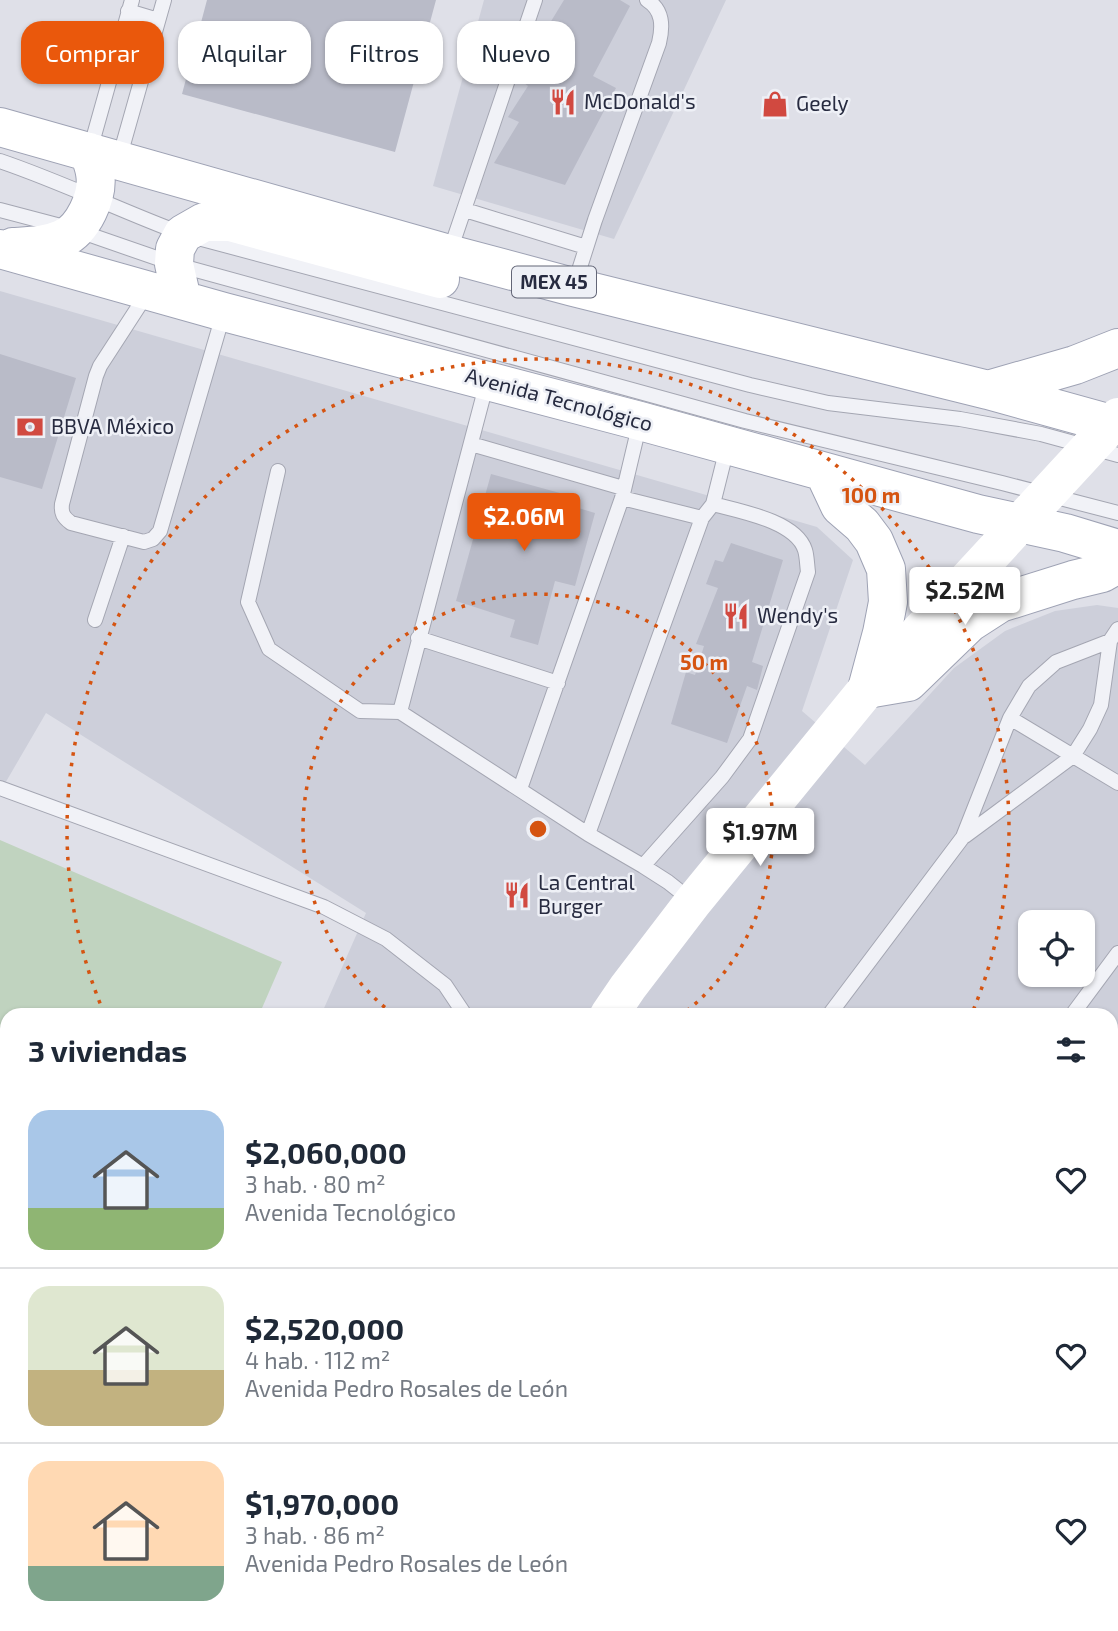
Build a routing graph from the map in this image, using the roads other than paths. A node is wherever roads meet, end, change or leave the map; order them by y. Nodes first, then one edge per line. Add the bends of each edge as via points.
1 (163, 0) edge
2 (535, 0) edge
3 (647, 0) edge
4 (130, 5) edge
5 (158, 20) junction
6 (0, 127) edge
7 (104, 156) junction
8 (0, 161) edge
9 (93, 197) junction
10 (0, 210) edge
11 (465, 211) junction
12 (76, 230) junction
13 (586, 247) junction
14 (0, 248) edge
15 (449, 254) junction
16 (172, 272) junction
17 (573, 287) junction
18 (655, 309) junction
19 (224, 312) junction
20 (1118, 348) edge
21 (488, 381) junction
22 (988, 390) junction
23 (640, 421) junction
24 (1111, 434) edge
25 (471, 444) junction
26 (728, 445) junction
27 (278, 471) dead end
28 (824, 472) junction
29 (623, 493) junction
30 (1048, 494) junction
31 (713, 504) junction
32 (1118, 513) edge
33 (702, 519) junction
34 (1021, 524) junction
35 (123, 536) junction
36 (1118, 549) edge
37 (1118, 564) edge
38 (95, 620) dead end
39 (1114, 635) edge
40 (418, 638) junction
41 (558, 683) junction
42 (867, 689) junction
43 (400, 712) junction
44 (1010, 718) junction
45 (1073, 756) junction
46 (1118, 783) edge
47 (0, 788) edge
48 (520, 789) junction
49 (588, 834) junction
50 (963, 836) junction
51 (643, 866) junction
52 (693, 902) junction
53 (1118, 953) edge
54 (460, 1008) edge
55 (614, 1008) edge
56 (834, 1008) edge
57 (1077, 1008) edge

1 - 5 lane
2 - 11 lane
3 - 13 lane via 662,22 659,43
4 - 5 lane
4 - 7 lane
5 - 7 lane
6 - 7 main road, MEX 45
7 - 9 main road
7 - 15 main road, MEX 45
8 - 9 lane
9 - 12 main road
9 - 16 lane via 131,215
10 - 12 lane
11 - 13 lane
11 - 15 lane
12 - 14 main road via 43,245
12 - 16 lane
13 - 17 lane
14 - 16 main road, Avenida Tecnológico
15 - 17 main road, MEX 45
16 - 18 main road via 204,222 230,222 549,308
16 - 19 main road, Avenida Tecnológico
16 - 24 lane via 828,402 1041,434
16 - 30 lane
16 - 35 lane via 100,366 62,503 61,512 71,523
17 - 18 main road, MEX 45
18 - 22 main road, MEX 45
19 - 21 main road, Avenida Tecnológico
19 - 35 lane via 160,531 144,542
20 - 22 main road
21 - 23 main road, Avenida Tecnológico
21 - 25 lane
22 - 24 main road, MEX 45
23 - 26 main road, Avenida Tecnológico
23 - 29 lane
24 - 30 main road
25 - 29 lane
25 - 40 lane
26 - 28 main road, Avenida Tecnológico
26 - 31 lane
27 - 43 lane via 248,602 270,649 360,711
28 - 34 main road, Avenida Tecnológico
28 - 42 main road via 839,506 874,541 886,569 888,601
29 - 33 lane
29 - 41 lane
30 - 32 lane
30 - 34 main road
31 - 33 lane
31 - 51 lane via 778,524 797,536 805,549 808,572 750,739
33 - 49 lane
34 - 36 main road, Avenida Tecnológico
34 - 42 main road
35 - 38 lane
37 - 42 main road via 1000,603 969,623 908,682
39 - 44 lane via 1056,662 1029,686
39 - 45 lane via 1101,705
40 - 41 lane
40 - 43 lane
41 - 48 lane
42 - 52 main road
43 - 48 lane
44 - 45 lane
44 - 50 lane
45 - 46 lane
45 - 50 lane
47 - 54 lane via 324,907 396,947 445,985
48 - 49 lane
49 - 51 lane
50 - 56 lane
51 - 52 lane
52 - 55 main road
53 - 57 lane

